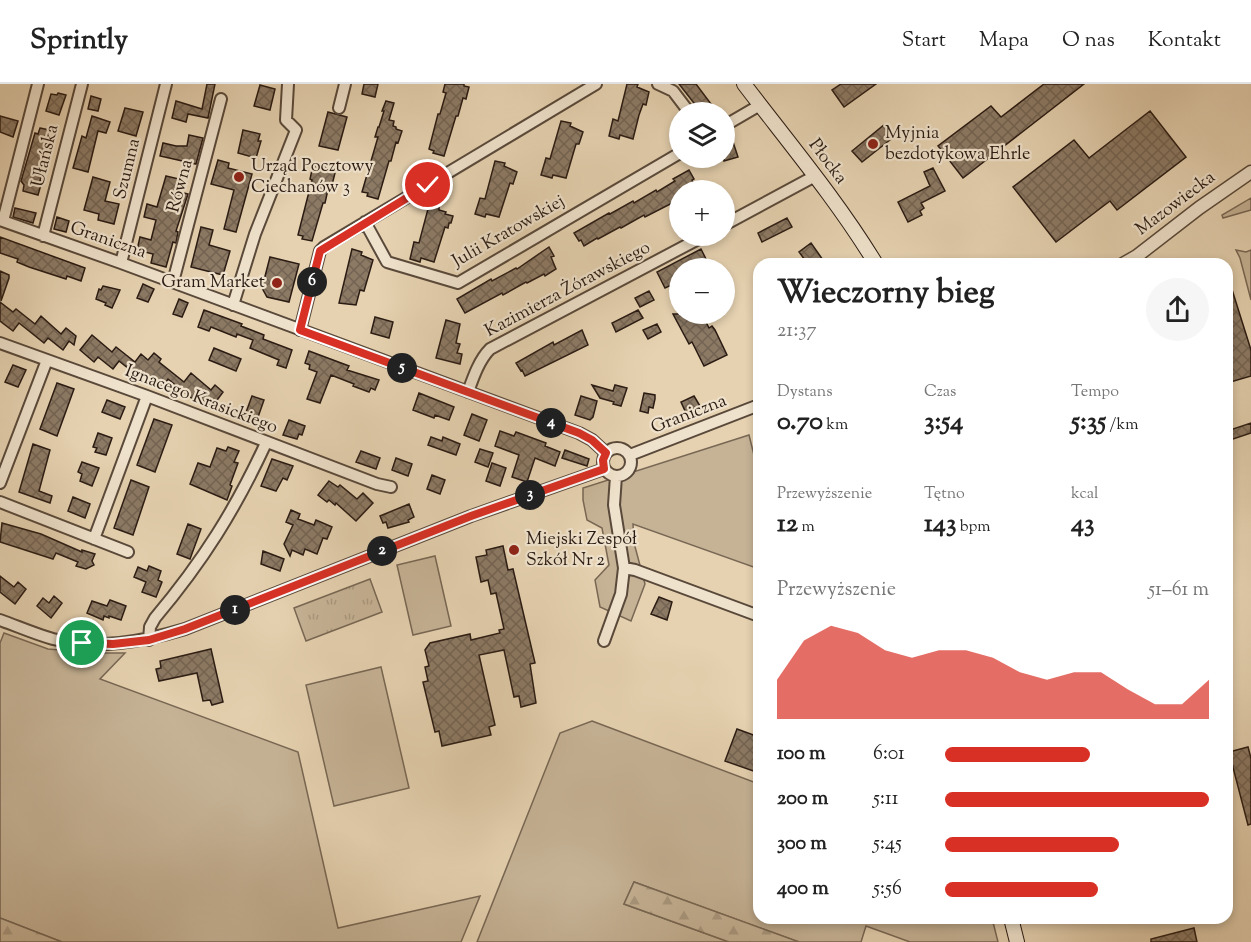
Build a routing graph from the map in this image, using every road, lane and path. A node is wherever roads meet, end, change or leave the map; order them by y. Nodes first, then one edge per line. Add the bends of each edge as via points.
1 (38, 84) edge
2 (81, 84) edge
3 (166, 84) edge
4 (288, 84) edge
5 (345, 84) edge
6 (596, 84) edge
7 (658, 84) edge
8 (744, 84) edge
9 (221, 99) dead end
10 (681, 102) edge
11 (760, 105) junction
12 (339, 108) dead end
13 (735, 120) edge
14 (669, 159) edge
15 (1251, 172) edge
16 (815, 176) junction
17 (735, 219) edge
18 (2, 221) edge
19 (365, 222) junction
20 (44, 236) junction
21 (685, 246) edge
22 (872, 258) edge
23 (1134, 258) edge
24 (121, 263) junction
25 (173, 282) junction
26 (233, 305) junction
27 (300, 330) junction
28 (0, 343) edge
29 (47, 360) junction
30 (468, 392) junction
31 (147, 396) junction
32 (753, 407) edge
33 (266, 442) junction
34 (606, 453) junction
35 (630, 456) junction
36 (604, 469) junction
37 (616, 476) junction
38 (0, 483) edge
39 (391, 487) dead end
40 (0, 502) edge
41 (94, 539) junction
42 (128, 552) dead end
43 (624, 568) junction
44 (753, 614) edge
45 (0, 620) edge
46 (149, 640) junction
47 (604, 641) dead end
48 (1012, 924) edge
49 (1017, 942) edge

1 - 18 street
2 - 20 street, Ułańska
3 - 24 street, Szumna
4 - 26 street via 286,120 297,130 255,234
5 - 12 street
6 - 19 street
7 - 10 street
8 - 11 main road, Płocka
9 - 25 street, Równa
11 - 13 street
11 - 16 main road, Płocka
14 - 19 street, Julii Kratowskiej via 458,283 387,262
15 - 23 street, Mazowiecka
16 - 17 street
16 - 22 main road, Płocka
18 - 20 street, Graniczna
19 - 27 street via 320,251
20 - 24 street, Graniczna
21 - 30 street, Kazimierza Żórawskiego via 490,349
24 - 25 street, Graniczna
25 - 26 street, Graniczna
26 - 27 street, Graniczna
27 - 30 street, Graniczna
28 - 29 street, Ignacego Krasickiego
29 - 31 street, Ignacego Krasickiego
29 - 38 street
30 - 34 street, Graniczna via 579,433
31 - 33 street, Ignacego Krasickiego
31 - 41 street
32 - 35 street, Graniczna
33 - 39 street, Ignacego Krasickiego
33 - 46 street via 226,522 202,560 155,618
34 - 35 street via 611,448 621,448
34 - 36 street
35 - 37 street via 628,471
36 - 37 street
36 - 46 street
37 - 43 street via 614,505
40 - 41 street
41 - 42 street
43 - 44 street
43 - 47 street via 621,594
45 - 46 street via 66,642 113,644
48 - 49 main road

